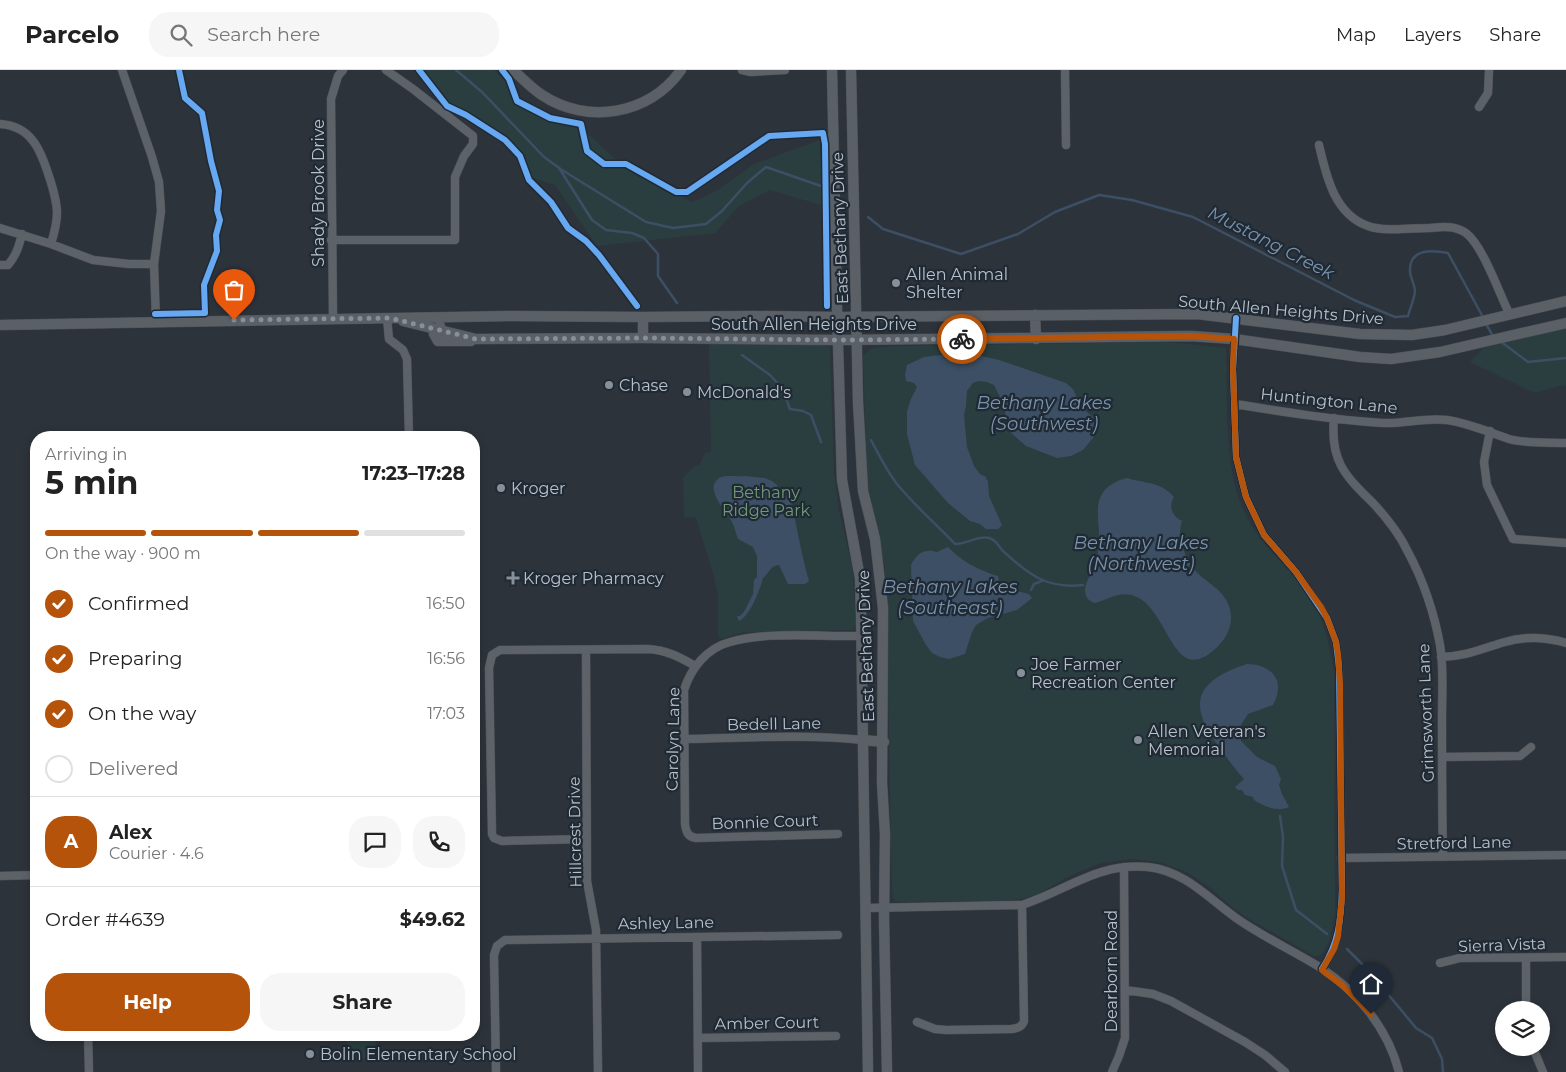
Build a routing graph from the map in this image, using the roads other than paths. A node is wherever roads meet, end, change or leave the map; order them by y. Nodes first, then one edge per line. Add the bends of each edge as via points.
1 (122, 70) edge
2 (343, 70) edge
3 (386, 70) edge
4 (513, 70) edge
5 (681, 70) edge
6 (742, 70) edge
7 (785, 70) edge
8 (832, 70) edge
9 (851, 70) edge
10 (1065, 70) edge
11 (1489, 70) edge
12 (1479, 108) dead end
13 (0, 124) edge
14 (1319, 144) dead end
15 (1066, 145) dead end
16 (1, 228) edge
17 (22, 234) junction
18 (0, 238) edge
19 (331, 240) junction
20 (51, 244) junction
21 (154, 264) junction
22 (0, 265) edge
23 (1566, 301) edge
24 (1035, 315) junction
25 (1505, 315) junction
26 (502, 316) junction
27 (643, 317) junction
28 (837, 317) junction
29 (858, 317) junction
30 (333, 318) junction
31 (388, 318) junction
32 (1236, 318) junction
33 (156, 321) junction
34 (1566, 323) edge
35 (0, 324) edge
36 (437, 330) junction
37 (643, 338) junction
38 (1036, 339) junction
39 (1234, 339) junction
40 (838, 340) junction
41 (857, 340) junction
42 (1235, 404) junction
43 (1334, 418) junction
44 (408, 431) edge
45 (1490, 431) junction
46 (1566, 443) edge
47 (1566, 543) edge
48 (862, 636) junction
49 (1566, 643) edge
50 (586, 650) junction
51 (1441, 657) junction
52 (695, 666) junction
53 (685, 739) junction
54 (863, 740) junction
55 (884, 742) junction
56 (1531, 747) dead end
57 (1442, 757) junction
58 (838, 834) dead end
59 (692, 838) joint
60 (587, 840) junction
61 (1566, 855) edge
62 (1442, 857) junction
63 (1341, 858) junction
64 (1124, 867) junction
65 (0, 876) edge
66 (30, 876) edge
67 (1022, 906) junction
68 (866, 908) junction
69 (885, 908) junction
70 (838, 935) dead end
71 (697, 936) junction
72 (596, 938) junction
73 (1566, 957) edge
74 (1526, 958) junction
75 (1440, 964) dead end
76 (1322, 970) junction
77 (1125, 990) junction
78 (1526, 1001) edge
79 (917, 1022) dead end
80 (836, 1036) dead end
81 (698, 1038) junction
82 (88, 1041) edge
83 (1537, 1056) edge
84 (89, 1072) edge
85 (496, 1072) edge
86 (598, 1072) edge
87 (698, 1072) edge
88 (868, 1072) edge
89 (887, 1072) edge
90 (1112, 1072) edge
91 (1285, 1072) edge
92 (1399, 1072) edge
93 (1544, 1072) edge

1 - 21 street via 159,182 161,211
2 - 19 street, Shady Brook Drive via 331,99
3 - 19 street via 473,136 473,144 455,177 455,240
4 - 5 main road via 541,95 562,106 598,113 622,111 646,102 676,78
6 - 7 street
8 - 28 main road, East Bethany Drive
9 - 29 main road, East Bethany Drive
10 - 15 street
11 - 12 street via 1488,93
13 - 20 street via 18,128 34,141 39,150 56,209
14 - 25 street via 1327,179 1337,201 1352,218 1369,227 1453,227 1476,242
16 - 17 street
16 - 18 street
17 - 20 street
17 - 22 street via 12,260 8,265
19 - 30 street, Shady Brook Drive
20 - 21 street via 99,261
21 - 33 street
23 - 25 main road, South Allen Heights Drive
24 - 29 main road, South Allen Heights Drive
24 - 32 main road, South Allen Heights Drive via 1197,314
24 - 38 main road
25 - 32 main road, South Allen Heights Drive via 1412,335 1360,334
26 - 27 main road, South Allen Heights Drive
26 - 31 main road, South Allen Heights Drive
26 - 36 main road via 488,321 446,323
27 - 28 main road, South Allen Heights Drive
27 - 37 main road
28 - 29 main road, South Allen Heights Drive
28 - 40 main road, East Bethany Drive
29 - 41 main road, East Bethany Drive
30 - 31 main road, South Allen Heights Drive
30 - 33 main road, South Allen Heights Drive
31 - 36 main road, South Allen Heights Drive
31 - 44 street via 389,338 403,350 407,359
32 - 39 street
33 - 35 main road, South Allen Heights Drive
34 - 39 main road, South Allen Heights Drive via 1481,344 1391,359
36 - 37 main road, South Allen Heights Drive via 476,339
37 - 40 main road, South Allen Heights Drive
38 - 39 main road, South Allen Heights Drive via 1191,336
38 - 41 main road, South Allen Heights Drive
39 - 42 street
40 - 41 main road, South Allen Heights Drive
40 - 48 main road, East Bethany Drive via 842,480 860,578
41 - 55 main road, East Bethany Drive via 863,491 875,539 883,608
42 - 43 street, Huntington Lane
42 - 63 street via 1236,457 1246,497 1264,535 1321,607 1336,642 1340,684
43 - 45 street, Huntington Lane via 1386,423 1447,420
43 - 51 street, Grimsworth Lane via 1335,451 1342,466 1356,488 1385,517 1407,549 1421,578 1434,616
45 - 46 street, Huntington Lane via 1526,442
45 - 47 street via 1484,462 1488,485 1513,539
48 - 52 street, Carolyn Lane via 781,636 729,642
48 - 54 main road, East Bethany Drive
49 - 51 street via 1537,638 1514,639 1469,654
50 - 52 street via 655,649 678,655
50 - 60 street, Hillcrest Drive
50 - 60 street via 500,650 492,655 489,668 491,827 494,838 502,841
51 - 57 street, Grimsworth Lane
52 - 53 street, Carolyn Lane via 684,690
53 - 54 street, Bedell Lane via 780,736
53 - 59 street, Carolyn Lane via 685,824 686,832
54 - 55 main road
54 - 68 main road, East Bethany Drive
55 - 69 main road, East Bethany Drive
56 - 57 street via 1520,756
57 - 62 street, Grimsworth Lane
58 - 59 street, Bonnie Court
60 - 72 street, Hillcrest Drive via 587,881
61 - 62 street, Stretford Lane
62 - 63 street, Stretford Lane
63 - 76 street via 1342,898 1338,936
64 - 67 street via 1082,878
64 - 76 street via 1159,869 1189,882 1241,922
64 - 77 street, Dearborn Road
65 - 66 street
67 - 69 street
67 - 79 street via 1023,1024 1012,1029 946,1030
68 - 69 street
68 - 88 main road, East Bethany Drive
69 - 89 main road, East Bethany Drive
70 - 71 street, Ashley Lane
71 - 72 street, Ashley Lane
71 - 81 street
72 - 85 street, Ashley Lane via 510,939 501,941 497,946 494,955
72 - 86 street, Hillcrest Drive
73 - 74 street, Sierra Vista
74 - 75 street, Sierra Vista via 1460,958
74 - 78 street
76 - 92 street via 1371,1014 1389,1042
77 - 90 street, Dearborn Road via 1125,1038
77 - 91 street via 1153,994 1171,1001 1245,1042
80 - 81 street, Amber Court
81 - 87 street
82 - 84 street
83 - 93 street

